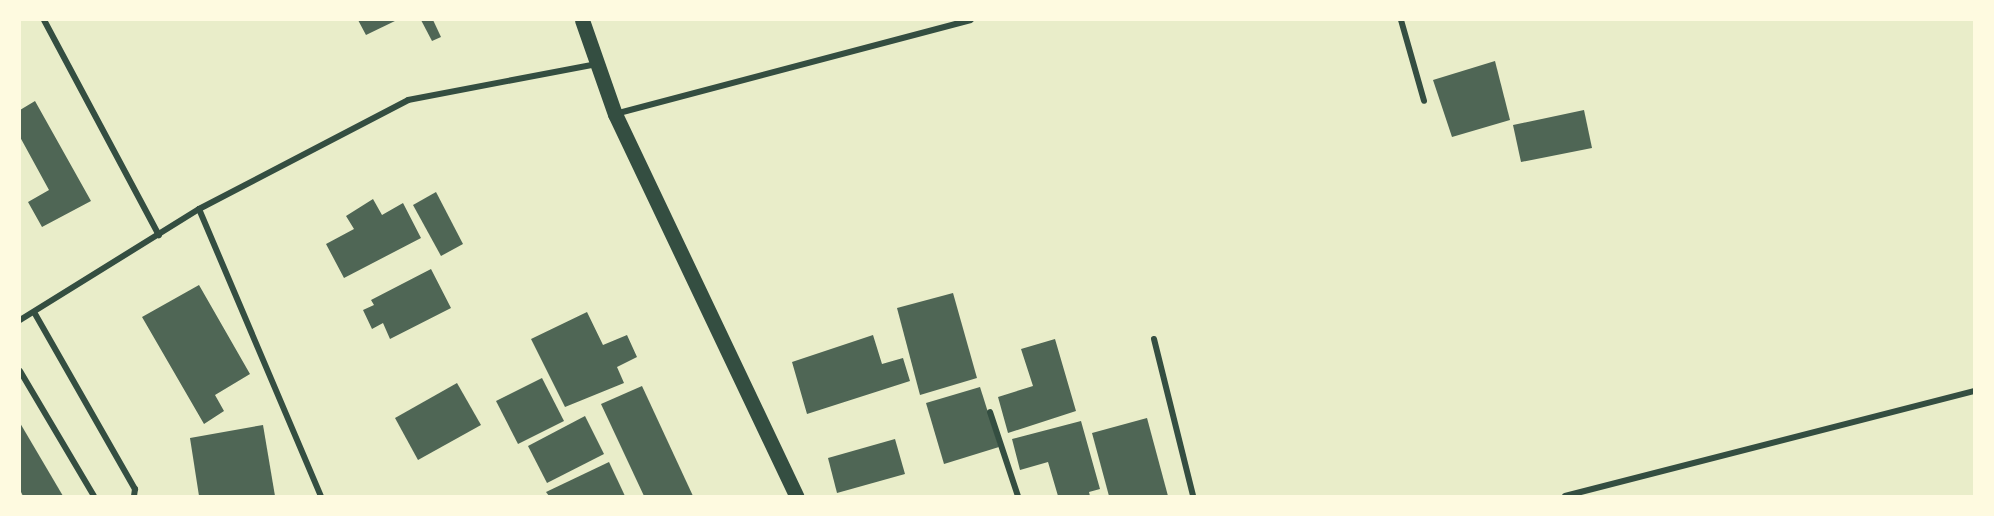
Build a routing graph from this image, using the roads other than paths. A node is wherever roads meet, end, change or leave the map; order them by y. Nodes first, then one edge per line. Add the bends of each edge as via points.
1 (44, 20) edge
2 (582, 20) edge
3 (971, 20) edge
4 (1401, 20) edge
5 (600, 63) junction
6 (1424, 100) dead end
7 (615, 114) junction
8 (198, 209) junction
9 (159, 235) junction
10 (34, 312) junction
11 (20, 320) edge
12 (1154, 339) dead end
13 (20, 371) edge
14 (1974, 391) edge
15 (990, 412) dead end
16 (94, 496) edge
17 (134, 496) edge
18 (321, 496) edge
19 (796, 496) edge
20 (1018, 496) edge
21 (1194, 496) edge
22 (1565, 496) edge

1 - 9 street
2 - 5 main road
3 - 7 street
4 - 6 street
5 - 7 main road
5 - 8 street via 408,100
7 - 19 main road
8 - 9 street
8 - 18 street
9 - 10 street
10 - 11 street
10 - 17 street via 135,489
12 - 21 street
13 - 16 street
14 - 22 street
15 - 20 street

